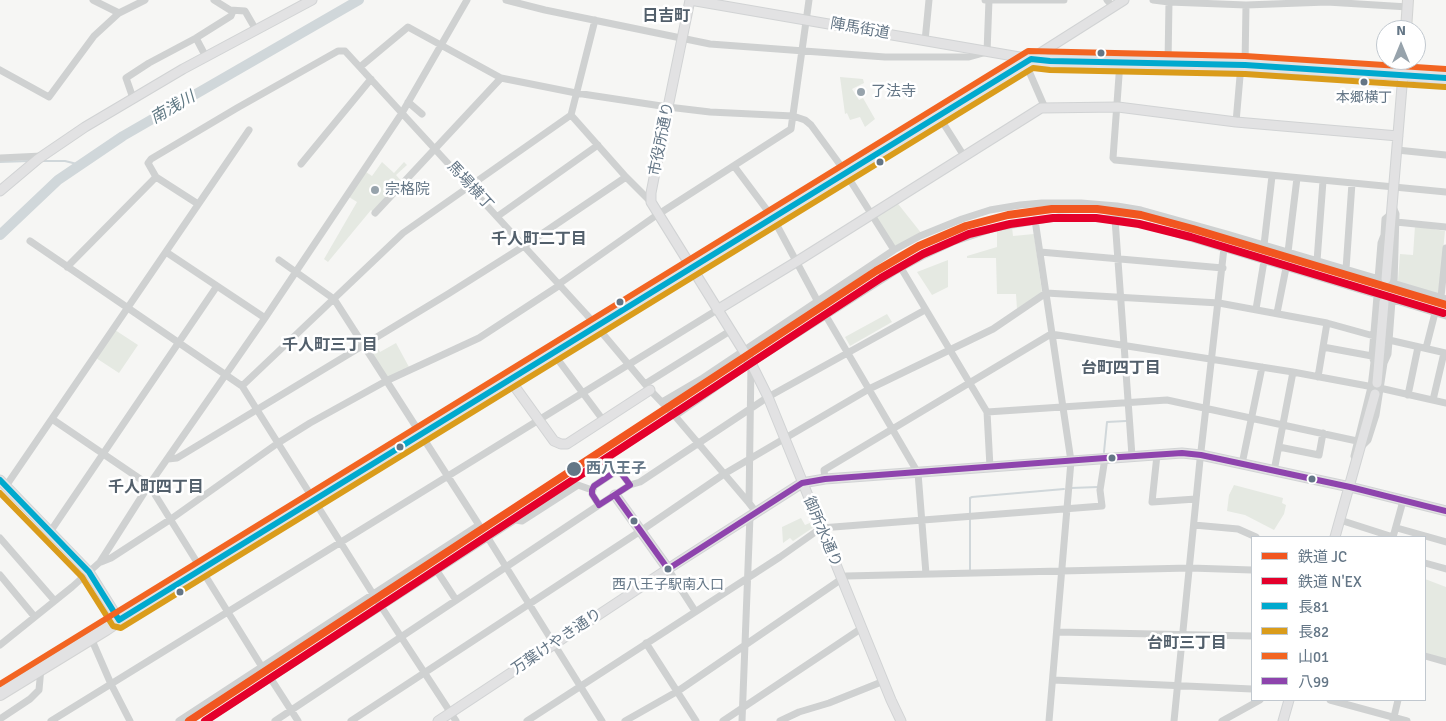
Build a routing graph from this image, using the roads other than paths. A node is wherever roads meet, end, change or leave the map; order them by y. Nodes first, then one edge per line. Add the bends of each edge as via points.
1 (145, 0) edge
2 (214, 0) edge
3 (312, 0) edge
4 (467, 0) edge
5 (506, 0) edge
6 (690, 0) edge
7 (809, 0) edge
8 (929, 0) edge
9 (985, 0) edge
10 (989, 0) edge
11 (1064, 0) edge
12 (1124, 0) edge
13 (1153, 0) edge
14 (96, 1) edge
15 (1169, 2) junction
16 (1110, 3) edge
17 (1408, 3) edge
18 (1249, 4) edge
19 (233, 11) junction
20 (119, 13) junction
21 (595, 20) junction
22 (806, 20) junction
23 (1407, 20) edge
24 (256, 30) junction
25 (196, 38) junction
26 (681, 39) junction
27 (925, 41) junction
28 (441, 45) junction
29 (802, 51) junction
30 (987, 52) junction
31 (206, 57) junction
32 (1028, 60) junction
33 (1120, 62) junction
34 (1168, 63) junction
35 (1243, 65) junction
36 (360, 67) junction
37 (0, 70) edge
38 (1403, 70) edge
39 (1403, 74) junction
40 (501, 78) junction
41 (1446, 78) edge
42 (371, 79) junction
43 (576, 93) junction
44 (134, 98) junction
45 (408, 102) junction
46 (668, 107) junction
47 (1045, 108) junction
48 (1118, 108) junction
49 (402, 113) junction
50 (422, 114) dead end
51 (571, 115) junction
52 (793, 116) junction
53 (938, 116) junction
54 (1236, 122) junction
55 (249, 130) dead end
56 (1398, 136) junction
57 (598, 145) junction
58 (436, 148) junction
59 (1397, 150) junction
60 (1446, 155) edge
61 (964, 156) junction
62 (0, 158) edge
63 (37, 160) junction
64 (301, 164) dead end
65 (734, 166) junction
66 (845, 173) junction
67 (156, 176) junction
68 (1272, 176) junction
69 (626, 177) junction
70 (1297, 178) junction
71 (1323, 181) junction
72 (1352, 183) junction
73 (470, 186) junction
74 (1394, 187) junction
75 (0, 191) edge
76 (1446, 192) edge
77 (652, 202) junction
78 (198, 204) junction
79 (375, 213) dead end
80 (659, 214) junction
81 (872, 214) junction
82 (1393, 214) junction
83 (498, 216) junction
84 (773, 218) junction
85 (1115, 219) junction
86 (1035, 220) junction
87 (1446, 227) edge
88 (30, 241) dead end
89 (1264, 245) junction
90 (524, 246) junction
91 (1224, 248) junction
92 (1446, 248) edge
93 (894, 250) junction
94 (166, 252) junction
95 (1040, 252) junction
96 (1288, 252) junction
97 (1117, 258) junction
98 (279, 260) dead end
99 (1264, 261) junction
100 (1317, 261) junction
101 (796, 262) junction
102 (67, 267) junction
103 (692, 268) junction
104 (901, 268) junction
105 (1223, 268) junction
106 (1286, 268) junction
107 (1346, 269) junction
108 (296, 272) junction
109 (1386, 281) junction
110 (560, 285) junction
111 (217, 286) junction
112 (1046, 293) junction
113 (1120, 296) junction
114 (1443, 298) edge
115 (334, 299) junction
116 (1384, 300) junction
117 (818, 302) junction
118 (1219, 303) junction
119 (128, 309) junction
120 (717, 310) junction
121 (926, 310) junction
122 (1256, 310) junction
123 (1277, 313) junction
124 (1435, 313) junction
125 (826, 316) junction
126 (1446, 316) edge
127 (265, 318) junction
128 (1327, 323) junction
129 (596, 326) junction
130 (730, 332) junction
131 (1052, 334) junction
132 (1374, 336) junction
133 (1389, 340) junction
134 (179, 343) junction
135 (364, 344) junction
136 (1124, 345) junction
137 (1323, 347) junction
138 (1422, 348) junction
139 (950, 350) junction
140 (742, 351) junction
141 (553, 353) junction
142 (848, 353) junction
143 (1445, 353) edge
144 (1372, 356) junction
145 (1211, 359) junction
146 (751, 364) junction
147 (628, 365) junction
148 (1262, 367) junction
149 (1293, 372) junction
150 (225, 374) junction
151 (1318, 376) junction
152 (510, 380) junction
153 (386, 381) junction
154 (969, 384) junction
155 (242, 386) junction
156 (647, 387) junction
157 (869, 388) junction
158 (1376, 388) junction
159 (583, 393) junction
160 (1408, 395) junction
161 (768, 397) junction
162 (1434, 400) junction
163 (662, 402) junction
164 (1128, 402) junction
165 (1446, 403) edge
166 (1062, 406) junction
167 (1206, 407) junction
168 (749, 410) junction
169 (257, 411) junction
170 (987, 412) junction
171 (675, 416) junction
172 (1252, 418) junction
173 (52, 419) junction
174 (538, 420) junction
175 (603, 420) junction
176 (1283, 424) junction
177 (892, 428) junction
178 (421, 434) junction
179 (1323, 434) junction
180 (785, 439) junction
181 (278, 443) junction
182 (1359, 443) junction
183 (698, 444) junction
184 (1279, 447) junction
185 (103, 453) junction
186 (1157, 455) junction
187 (1201, 455) junction
188 (1132, 456) junction
189 (1105, 458) junction
190 (168, 459) junction
191 (750, 459) junction
192 (1071, 461) junction
193 (1242, 464) junction
194 (990, 467) junction
195 (1274, 471) junction
196 (918, 473) junction
197 (724, 474) junction
198 (448, 476) junction
199 (825, 479) junction
200 (3, 483) edge
201 (802, 483) junction
202 (149, 485) junction
203 (630, 485) junction
204 (1350, 487) junction
205 (592, 490) junction
206 (615, 495) junction
207 (1196, 499) junction
208 (314, 501) junction
209 (1403, 501) junction
210 (749, 503) junction
211 (599, 505) junction
212 (1067, 509) junction
213 (1446, 511) edge
214 (753, 514) junction
215 (171, 519) junction
216 (922, 520) junction
217 (1340, 520) junction
218 (1194, 525) junction
219 (821, 528) junction
220 (1397, 528) junction
221 (640, 531) junction
222 (50, 532) junction
223 (1254, 536) edge
224 (1335, 536) edge
225 (1390, 536) edge
226 (1393, 536) edge
227 (1425, 536) edge
228 (1426, 536) edge
229 (0, 538) edge
230 (488, 538) junction
231 (340, 542) junction
232 (1446, 542) edge
233 (100, 562) junction
234 (1426, 563) edge
235 (506, 567) junction
236 (1190, 568) junction
237 (668, 569) junction
238 (1446, 569) edge
239 (202, 570) junction
240 (1251, 570) edge
241 (437, 571) junction
242 (1062, 571) junction
243 (89, 572) junction
244 (926, 574) junction
245 (0, 575) edge
246 (748, 576) junction
247 (842, 578) junction
248 (373, 594) junction
249 (54, 600) junction
250 (456, 600) junction
251 (529, 604) junction
252 (381, 606) junction
253 (228, 611) junction
254 (695, 611) junction
255 (34, 616) junction
256 (119, 620) junction
257 (862, 628) junction
258 (1057, 632) junction
259 (1182, 634) junction
260 (1251, 636) edge
261 (401, 637) junction
262 (91, 638) junction
263 (646, 643) junction
264 (554, 644) junction
265 (0, 645) edge
266 (745, 645) junction
267 (1426, 656) edge
268 (1446, 662) edge
269 (262, 667) junction
270 (41, 668) junction
271 (424, 673) junction
272 (270, 679) junction
273 (1053, 680) junction
274 (884, 681) junction
275 (111, 684) junction
276 (1178, 685) junction
277 (581, 686) junction
278 (1251, 689) edge
279 (678, 692) junction
280 (0, 694) edge
281 (1258, 701) edge
282 (1289, 701) edge
283 (1333, 701) edge
284 (1398, 701) edge
285 (742, 708) junction
286 (291, 710) junction
287 (451, 712) junction
288 (0, 719) edge
289 (1393, 719) edge
290 (51, 721) edge
291 (130, 721) edge
292 (179, 721) edge
293 (206, 721) edge
294 (275, 721) edge
295 (298, 721) edge
296 (351, 721) edge
297 (438, 721) edge
298 (456, 721) edge
299 (526, 721) edge
300 (602, 721) edge
301 (626, 721) edge
302 (696, 721) edge
303 (723, 721) edge
304 (742, 721) edge
305 (780, 721) edge
306 (902, 721) edge
307 (1049, 721) edge
308 (1174, 721) edge
309 (1222, 721) edge
310 (1283, 721) edge
311 (1407, 721) edge

1 - 20 street
2 - 19 street
3 - 24 street
4 - 28 street
5 - 21 street
6 - 22 street, 陣馬街道
6 - 26 street, 市役所通り
7 - 22 street
8 - 27 street
9 - 10 street
10 - 11 street
10 - 30 street
12 - 16 street
13 - 15 street
14 - 20 street
15 - 18 street
15 - 34 street
16 - 32 street
17 - 18 street
17 - 23 main road
18 - 35 street
19 - 24 street via 245,11
19 - 25 street via 231,16
20 - 37 street via 94,36 49,96
21 - 26 street
21 - 43 street
22 - 27 street, 陣馬街道
22 - 29 street
24 - 31 street
25 - 31 street
25 - 44 street via 126,78
26 - 29 street
26 - 46 street, 市役所通り
27 - 30 street, 陣馬街道
28 - 36 street via 408,27
28 - 40 street
28 - 45 street
29 - 30 street via 885,57 969,56
29 - 52 street
30 - 32 street, 陣馬街道
31 - 44 street
32 - 33 highway
32 - 47 street
32 - 53 highway
33 - 34 highway
33 - 48 street
34 - 35 highway
35 - 39 highway
35 - 54 street
36 - 42 street, 馬場横丁
36 - 67 street, 馬場横丁 via 345,51 338,51 151,160 148,163
38 - 39 main road
39 - 41 highway
39 - 56 street
40 - 43 street
40 - 58 street
42 - 49 street, 馬場横丁
42 - 64 street
43 - 46 street
43 - 51 street
44 - 63 street
45 - 49 street
45 - 50 street
46 - 52 street
46 - 77 street, 市役所通り
47 - 48 street
47 - 61 street via 1036,110
48 - 54 street
48 - 68 street via 1115,160
49 - 58 street, 馬場横丁
49 - 108 street
51 - 57 street
51 - 73 street
52 - 65 street via 791,129
52 - 66 street via 811,125
53 - 61 street
53 - 66 highway
54 - 56 street
55 - 78 street
56 - 59 street
57 - 69 street
57 - 83 street
58 - 73 street, 馬場横丁
58 - 79 street
59 - 60 street
59 - 74 street
61 - 81 street
62 - 63 street
63 - 75 street
65 - 80 street
65 - 84 street
66 - 81 street
66 - 84 highway
67 - 78 street
67 - 102 street
68 - 70 street
68 - 89 street
69 - 77 street
69 - 90 street
70 - 71 street
70 - 96 street
71 - 72 street
71 - 100 street
72 - 74 street
72 - 107 street
73 - 83 street, 馬場横丁
73 - 115 street via 403,233
74 - 76 street
74 - 82 street
77 - 80 street
78 - 94 street
80 - 103 street
80 - 110 street
81 - 93 street
81 - 101 street
82 - 87 street
82 - 109 street
83 - 90 street, 馬場横丁
84 - 101 street
84 - 103 highway
85 - 86 street via 1059,217
85 - 91 street
85 - 97 street
86 - 95 street
86 - 104 street via 970,235
88 - 102 street
89 - 93 street via 1141,210 1061,202 990,210 944,226
89 - 96 street
90 - 110 street, 馬場横丁
90 - 135 street
91 - 99 street
91 - 105 street
92 - 114 street
93 - 117 street
94 - 111 street
94 - 119 street
95 - 97 street
95 - 112 street
96 - 100 street
97 - 105 street
97 - 113 street
98 - 108 street
99 - 106 street
99 - 122 street
100 - 107 street
101 - 117 street
101 - 120 street
102 - 119 street
103 - 120 street, 御所水通り
103 - 129 highway
104 - 121 street
104 - 125 street
105 - 118 street
106 - 116 street
106 - 123 street
107 - 109 street
108 - 115 street
108 - 127 street
109 - 114 street
110 - 129 street, 馬場横丁
110 - 153 street via 479,338
111 - 127 street
111 - 134 street
112 - 113 street
112 - 131 street
112 - 139 street via 993,329
113 - 118 street
113 - 136 street
115 - 135 street
115 - 155 street
116 - 124 street
116 - 132 street
116 - 133 street
116 - 158 street
117 - 140 street
118 - 122 street
118 - 145 street
119 - 134 street
119 - 173 street
120 - 130 street, 御所水通り
120 - 147 street
121 - 139 street
121 - 142 street
122 - 123 street
123 - 128 street
124 - 126 street
124 - 138 street
125 - 142 street
125 - 146 street
127 - 150 street
128 - 132 street
128 - 137 street
129 - 141 highway
129 - 147 street, 馬場横丁
130 - 140 street, 御所水通り
130 - 156 street
131 - 136 street
131 - 154 street
131 - 166 street
132 - 144 street
133 - 138 street
133 - 158 street
134 - 150 street
134 - 185 street
135 - 153 street
135 - 169 street
136 - 145 street
136 - 164 street
137 - 144 street
137 - 151 street
138 - 143 street
138 - 160 street
139 - 154 street
139 - 157 street
140 - 146 street, 御所水通り
140 - 163 street
141 - 152 highway
141 - 159 street
142 - 157 street
142 - 161 street
143 - 162 street
144 - 158 street
145 - 148 street
145 - 167 street
146 - 161 street, 御所水通り
146 - 168 street
146 - 171 street
147 - 156 street, 馬場横丁
147 - 159 street
148 - 149 street
148 - 172 street
149 - 151 street
149 - 176 street
150 - 155 street
150 - 190 street
151 - 158 street
152 - 174 street
152 - 178 highway
153 - 178 street
153 - 181 street
154 - 170 street
154 - 177 street
155 - 169 street
156 - 163 street, 馬場横丁
156 - 175 street
157 - 177 street
157 - 180 street
158 - 160 street
158 - 182 street
159 - 174 street
159 - 175 street
160 - 162 street
161 - 168 street
161 - 180 street, 御所水通り
162 - 165 street
163 - 171 street, 馬場横丁
164 - 166 street
164 - 167 street via 1167,400
164 - 188 street
166 - 170 street
166 - 192 street
167 - 172 street
167 - 187 street
168 - 183 street
168 - 191 street
169 - 181 street
169 - 190 street via 177,458
170 - 194 street
171 - 183 street, 馬場横丁
172 - 176 street
172 - 193 street
173 - 185 street
173 - 200 street
174 - 175 street via 554,441 564,444
174 - 198 street
176 - 179 street
176 - 184 street
177 - 196 street
177 - 199 street via 824,470
178 - 198 street
178 - 208 highway
179 - 182 street
179 - 184 street via 1319,455
180 - 191 street
180 - 201 street, 御所水通り
181 - 208 street
181 - 215 street
182 - 204 street
183 - 197 street, 馬場横丁
183 - 203 street via 640,482
184 - 195 street
185 - 202 street
185 - 222 street
186 - 187 street
186 - 188 street
186 - 207 street via 1152,502
187 - 193 street
187 - 207 street
188 - 189 street
189 - 192 street
189 - 212 street via 1100,490 1102,506
190 - 202 street
191 - 197 street
191 - 210 street
192 - 194 street
192 - 212 street
193 - 195 street
194 - 196 street
195 - 204 street
196 - 199 street
196 - 216 street
197 - 210 street, 馬場横丁
197 - 221 street
198 - 231 street
198 - 248 street via 479,525
199 - 201 street
200 - 222 street
201 - 214 street, 万葉けやき通り
201 - 219 street, 御所水通り
202 - 215 street
202 - 233 street
203 - 205 street via 622,474 615,472
203 - 206 street
204 - 209 street
204 - 217 street
205 - 211 street
205 - 230 street via 578,485 522,521 515,520
206 - 211 street
206 - 221 street
207 - 218 street
208 - 231 street
208 - 239 highway
209 - 213 street
209 - 220 street
210 - 214 street, 馬場横丁
211 - 235 street
212 - 216 street
212 - 242 street
214 - 237 street, 万葉けやき通り
214 - 246 street
215 - 233 street
215 - 239 street
216 - 219 street
216 - 244 street
217 - 224 street
217 - 225 street
218 - 223 street via 1238,529
218 - 236 street
219 - 246 street
219 - 247 street, 御所水通り
220 - 226 street
220 - 227 street
221 - 237 street
221 - 251 street
222 - 243 street
228 - 232 street
229 - 249 street
230 - 235 street
230 - 241 street
231 - 248 street
231 - 253 street
233 - 243 street
234 - 238 street
235 - 250 street
235 - 251 street
236 - 240 street
236 - 242 street
236 - 259 street
237 - 254 street
237 - 264 street, 万葉けやき通り
239 - 253 street
239 - 256 highway
241 - 250 street
241 - 252 street
242 - 244 street
242 - 258 street
243 - 249 street
243 - 256 street
244 - 247 street
245 - 255 street
246 - 254 street
246 - 266 street
247 - 257 street, 御所水通り
247 - 266 street
248 - 252 street
248 - 269 street
249 - 255 street
250 - 261 street
251 - 264 street
251 - 271 street
252 - 261 street
252 - 272 street
253 - 269 street
253 - 275 street
254 - 263 street
255 - 265 street
256 - 262 highway
257 - 274 street, 御所水通り
257 - 285 street
258 - 259 street
258 - 273 street
259 - 260 street
259 - 276 street
261 - 271 street
261 - 286 street
262 - 270 highway
262 - 275 street
263 - 277 street
263 - 279 street
264 - 277 street
264 - 287 street, 万葉けやき通り
266 - 279 street
266 - 285 street
267 - 268 street
269 - 292 street
270 - 280 highway
270 - 288 street via 39,690
271 - 287 street
271 - 296 street
272 - 286 street
272 - 293 street
273 - 276 street
273 - 307 street
274 - 305 street
274 - 306 street, 御所水通り
275 - 290 street
275 - 291 street
276 - 278 street
276 - 308 street
277 - 299 street
277 - 300 street
279 - 301 street
279 - 302 street
281 - 309 street
282 - 310 street
283 - 289 street
284 - 289 street
285 - 303 street
285 - 304 street
286 - 294 street
286 - 295 street
287 - 297 street, 万葉けやき通り
287 - 298 street
289 - 311 street

